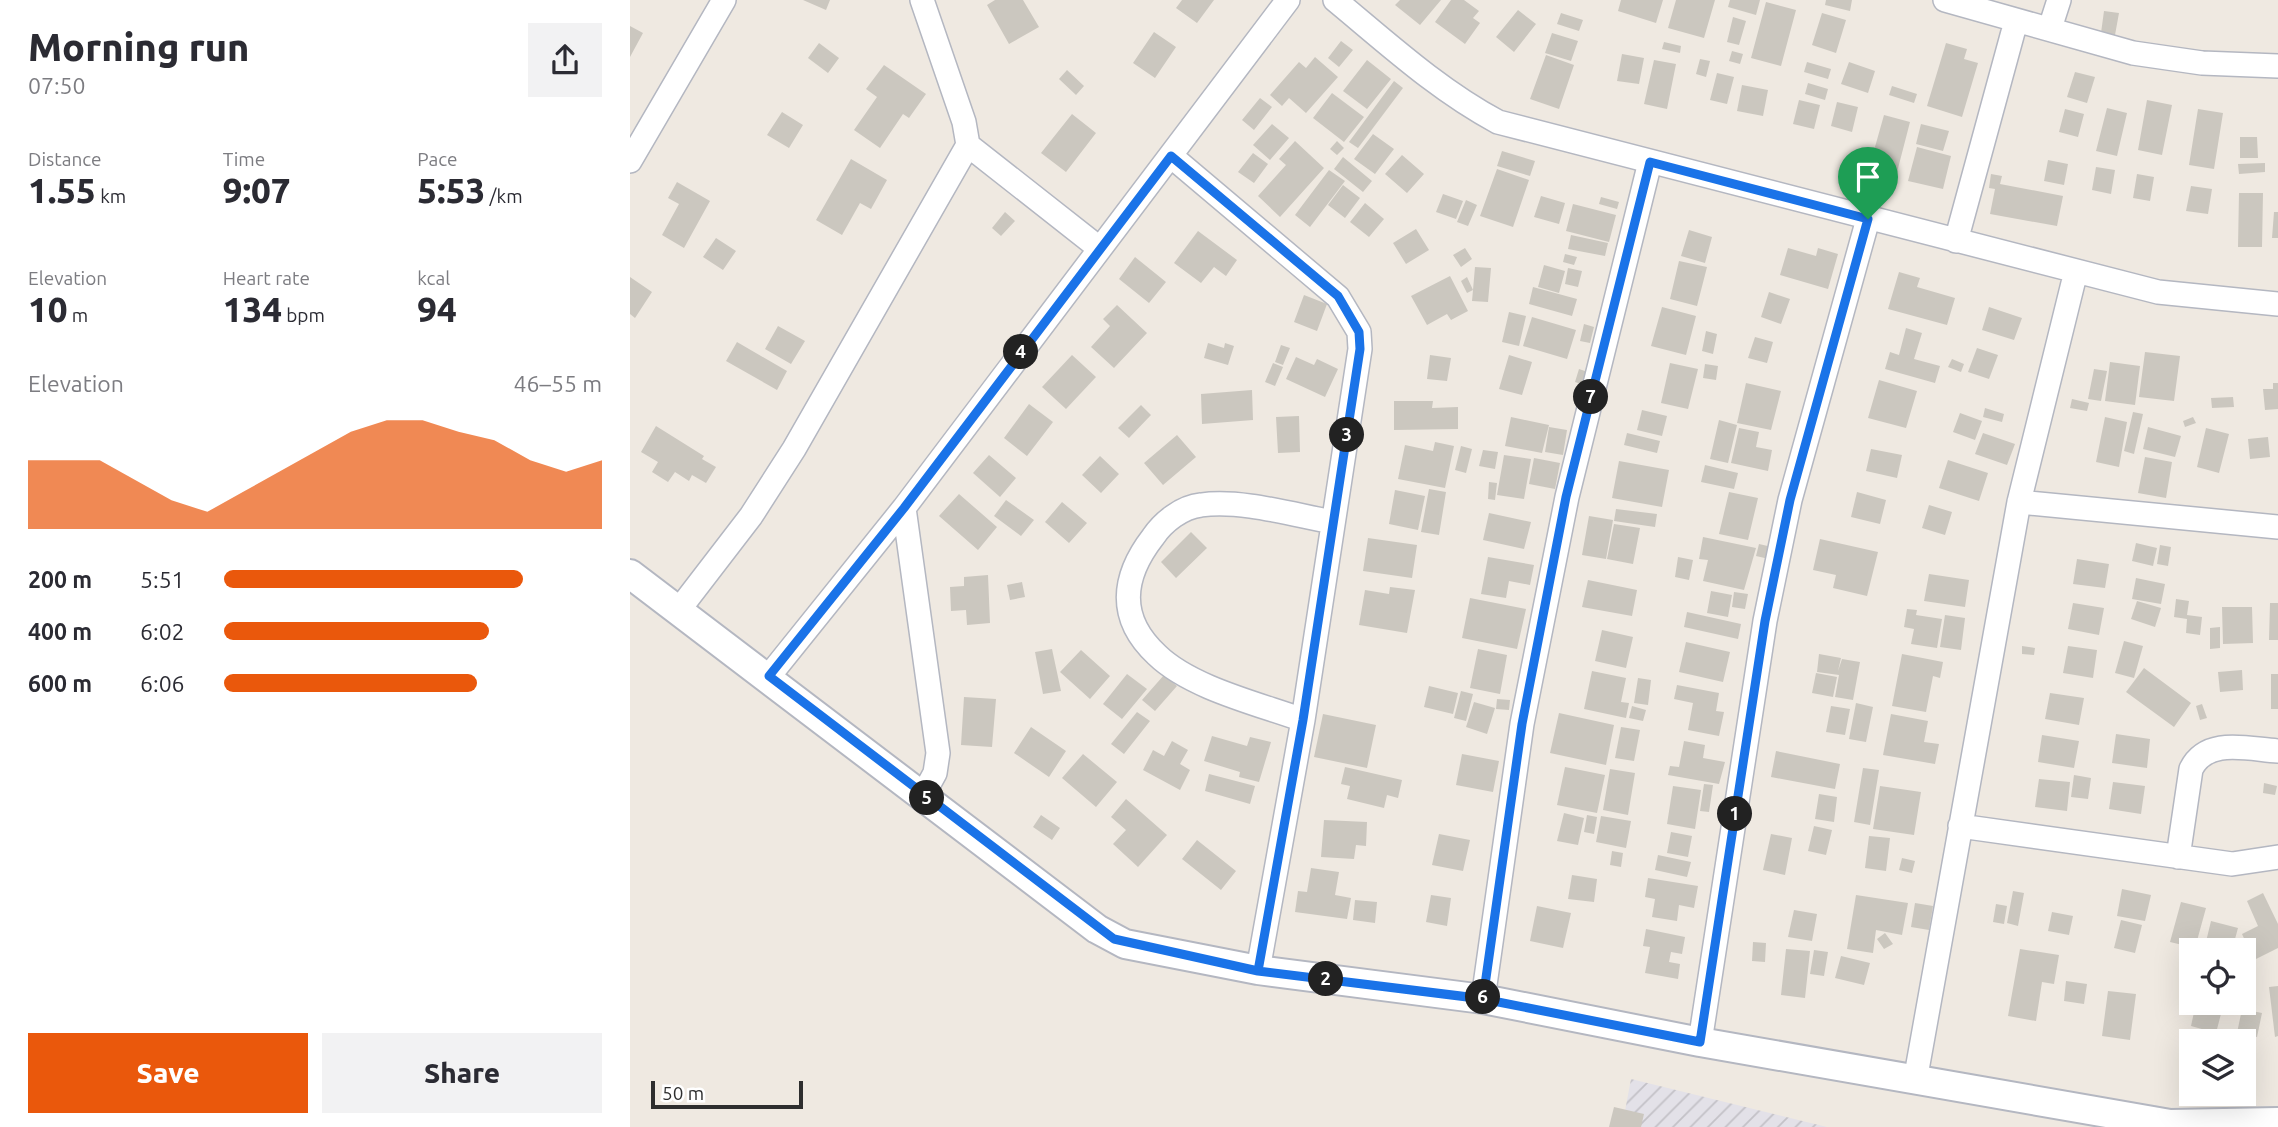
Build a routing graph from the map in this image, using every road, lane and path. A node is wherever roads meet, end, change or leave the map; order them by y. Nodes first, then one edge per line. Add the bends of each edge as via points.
1 (724, 0) edge
2 (922, 0) edge
3 (1288, 0) edge
4 (1335, 0) edge
5 (1945, 0) edge
6 (2059, 0) edge
7 (2016, 21) junction
8 (2050, 28) junction
9 (2278, 66) edge
10 (968, 145) junction
11 (1171, 156) junction
12 (630, 161) edge
13 (1650, 162) junction
14 (1868, 219) junction
15 (1955, 242) junction
16 (1099, 248) junction
17 (2076, 271) junction
18 (2278, 304) edge
19 (2019, 502) junction
20 (904, 508) junction
21 (1333, 522) junction
22 (2278, 527) edge
23 (630, 574) edge
24 (678, 611) junction
25 (769, 676) junction
26 (1303, 720) junction
27 (2278, 751) edge
28 (923, 795) junction
29 (1960, 826) junction
30 (2178, 857) junction
31 (2278, 857) edge
32 (1258, 971) junction
33 (1483, 999) junction
34 (1700, 1042) junction
35 (1915, 1081) junction
36 (2278, 1122) edge
37 (2170, 1126) edge

1 - 12 street
2 - 10 street
3 - 11 street
4 - 13 street via 1427,75 1498,122
5 - 7 street
6 - 8 street
7 - 8 street
7 - 15 street
8 - 9 street via 2133,53 2202,63
10 - 16 street
10 - 24 street via 794,449 751,516
11 - 16 street
11 - 21 street via 1338,296 1354,322 1360,349
13 - 14 street
13 - 33 street via 1566,497 1522,724
14 - 15 street
14 - 34 street via 1790,500 1773,581
15 - 17 street
16 - 20 street
17 - 18 street via 2158,292
17 - 19 street
19 - 22 street
19 - 29 street
20 - 25 street
20 - 28 street via 938,752
21 - 26 street
21 - 26 street via 1251,507 1199,505 1159,528 1130,573 1128,603 1135,628 1157,656 1216,688
23 - 24 street
24 - 25 street
25 - 28 street
26 - 32 street
27 - 30 street via 2220,747 2206,750 2196,759 2190,769
28 - 32 street via 1114,939
29 - 30 street
29 - 35 street
30 - 31 street via 2232,864
32 - 33 street
33 - 34 street
34 - 35 street
35 - 37 street
36 - 37 street

